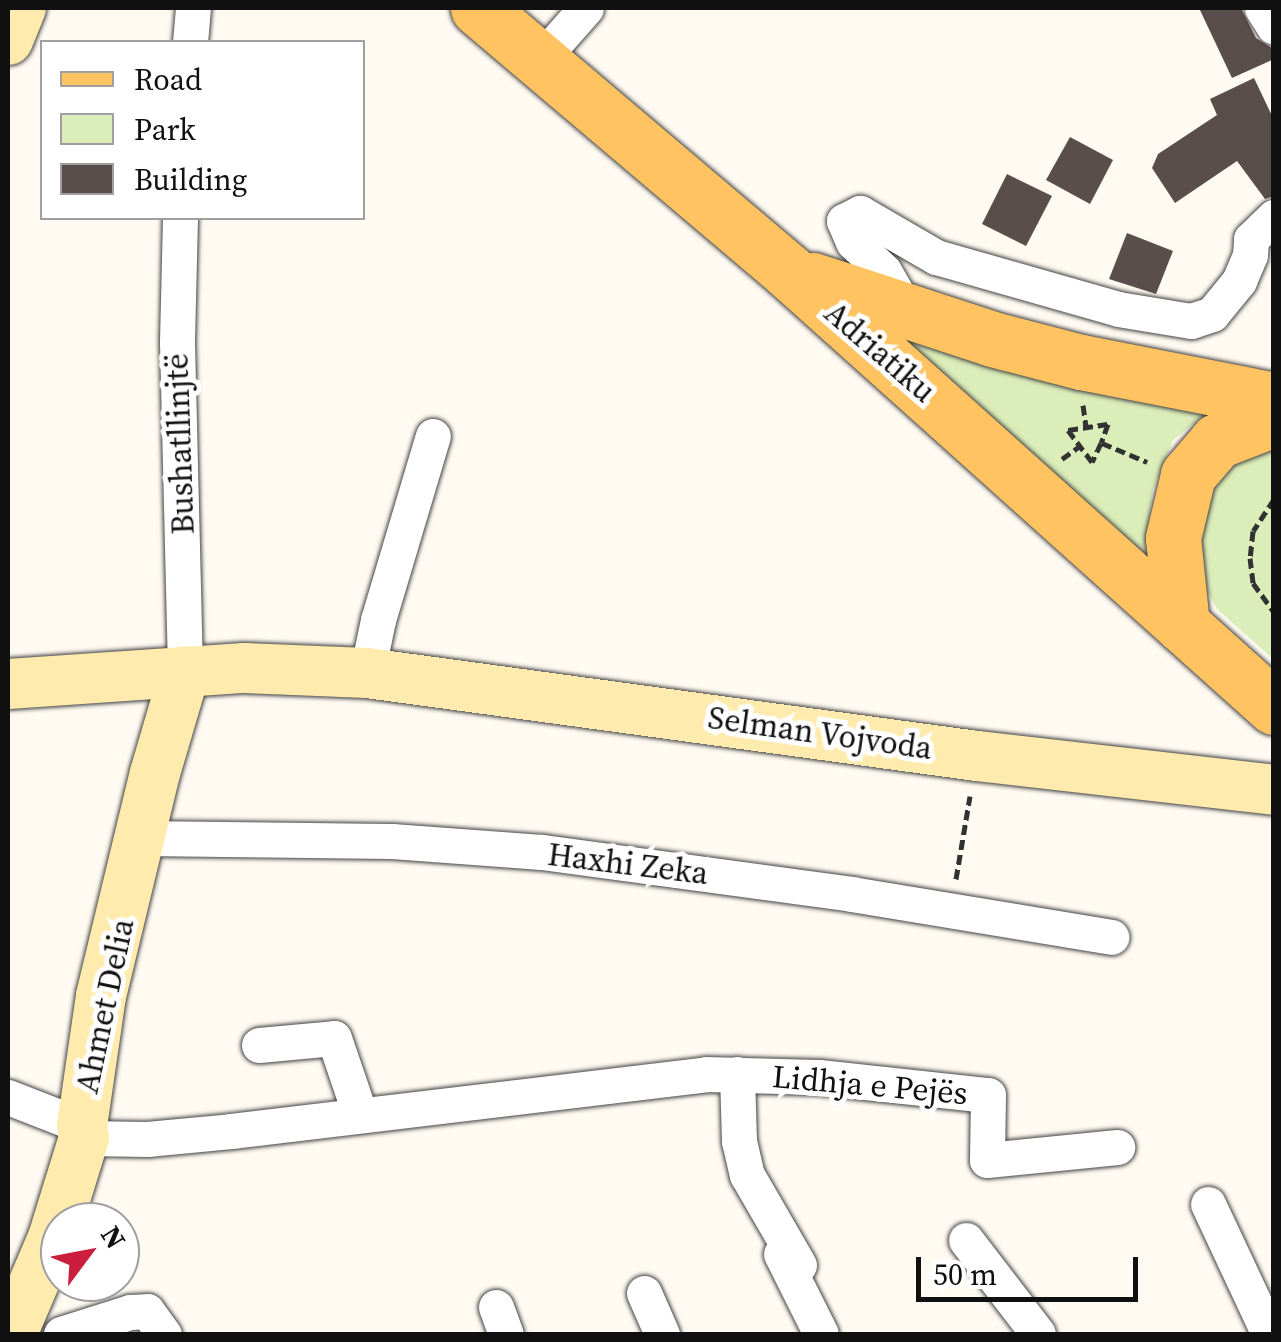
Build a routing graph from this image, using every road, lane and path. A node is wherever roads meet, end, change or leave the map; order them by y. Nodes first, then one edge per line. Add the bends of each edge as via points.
1 (21, 8) edge
2 (193, 8) edge
3 (478, 8) edge
4 (586, 8) edge
5 (1262, 8) edge
6 (1274, 27) edge
7 (8, 40) edge
8 (190, 40) edge
9 (541, 59) junction
10 (1274, 218) edge
11 (180, 220) edge
12 (788, 272) junction
13 (908, 312) junction
14 (1274, 400) edge
15 (1274, 419) edge
16 (433, 436) dead end
17 (1102, 443) junction
18 (1188, 475) junction
19 (1274, 499) edge
20 (1274, 612) edge
21 (1182, 626) junction
22 (185, 671) junction
23 (368, 673) junction
24 (8, 684) edge
25 (1274, 707) edge
26 (977, 756) junction
27 (1257, 788) edge
28 (140, 838) junction
29 (950, 911) junction
30 (1111, 937) dead end
31 (259, 1045) dead end
32 (737, 1074) junction
33 (8, 1098) edge
34 (360, 1114) junction
35 (83, 1132) junction
36 (1117, 1147) dead end
37 (1208, 1204) dead end
38 (966, 1240) dead end
39 (644, 1293) dead end
40 (16, 1304) edge
41 (61, 1334) edge
42 (164, 1334) edge
43 (662, 1334) edge
44 (822, 1334) edge
45 (1038, 1334) edge
46 (1270, 1334) edge

1 - 7 main road
2 - 8 street
3 - 9 main road, Adriatiku
4 - 9 street
5 - 6 street
9 - 12 main road, Adriatiku
10 - 13 street via 1251,239 1239,281 1212,314 1191,320 1118,310 936,257 860,213 844,220 852,242 884,271
11 - 22 street, Bushatllinjtë
12 - 13 main road
12 - 21 main road, Adriatiku
13 - 14 main road via 1081,362
15 - 18 main road via 1216,441
16 - 23 street
17 - 17 path via 1108,424 1068,430 1092,462
17 - 18 path
18 - 21 main road via 1174,522
19 - 20 path via 1252,531 1250,558 1253,583
21 - 25 main road, Adriatiku
22 - 23 main road, Selman Vojvoda
22 - 24 main road, Selman Vojvoda
22 - 28 main road, Ahmet Delia
23 - 26 main road, Selman Vojvoda
26 - 27 main road, Selman Vojvoda
26 - 29 path
28 - 29 street, Haxhi Zeka via 542,852
28 - 35 main road, Ahmet Delia via 101,996
29 - 30 street, Haxhi Zeka
31 - 34 street via 334,1038
32 - 34 street, Lidhja e Pejës
32 - 36 street, Lidhja e Pejës via 988,1095 987,1160
32 - 44 street, Lidhja e Pejës via 746,1176
33 - 35 street, Lidhja e Pejës
34 - 35 street, Lidhja e Pejës via 147,1139
35 - 40 main road, Ahmet Delia via 53,1238
37 - 46 street
38 - 45 street
39 - 43 street
41 - 42 street via 148,1311

